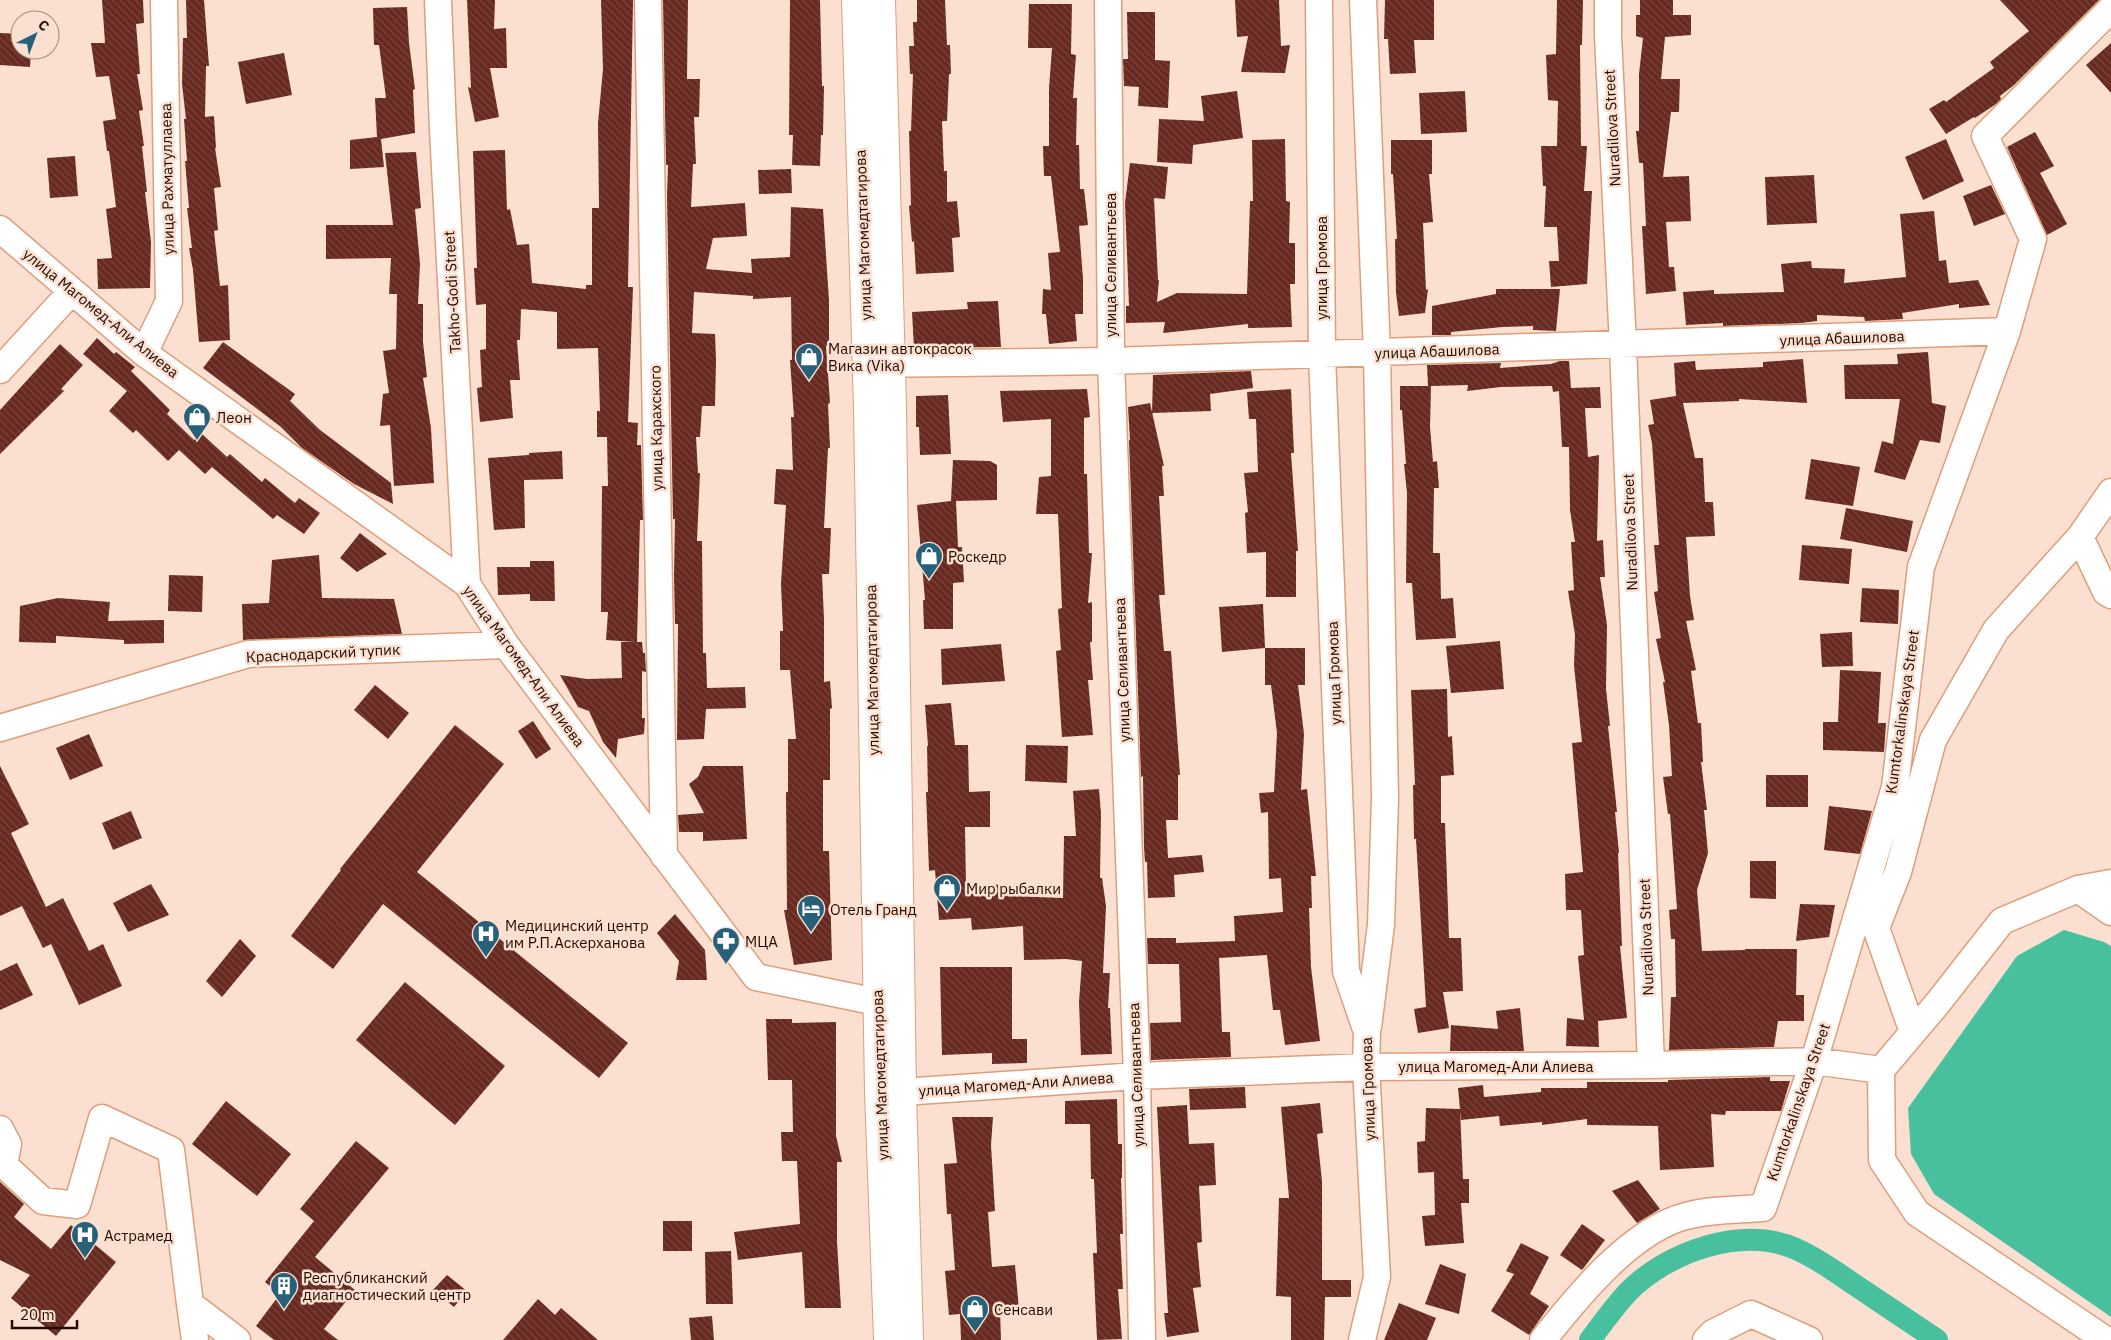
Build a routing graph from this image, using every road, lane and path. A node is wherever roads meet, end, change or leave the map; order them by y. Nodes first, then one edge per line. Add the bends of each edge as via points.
1 (164, 0) edge
2 (438, 0) edge
3 (648, 0) edge
4 (856, 0) edge
5 (881, 0) edge
6 (1108, 0) edge
7 (1319, 0) edge
8 (1363, 0) edge
9 (1608, 0) edge
10 (2111, 9) edge
11 (0, 229) edge
12 (70, 292) junction
13 (2007, 332) junction
14 (1623, 346) junction
15 (144, 353) junction
16 (1377, 353) junction
17 (1322, 354) junction
18 (1111, 362) junction
19 (879, 364) junction
20 (0, 370) edge
21 (2111, 492) edge
22 (2080, 536) junction
23 (467, 584) junction
24 (2111, 595) edge
25 (506, 645) junction
26 (0, 728) edge
27 (664, 856) junction
28 (2111, 883) edge
29 (2078, 889) junction
30 (2111, 912) edge
31 (889, 1002) junction
32 (1367, 1032) junction
33 (1913, 1032) junction
34 (1814, 1061) junction
35 (1651, 1065) junction
36 (1366, 1067) junction
37 (1881, 1070) junction
38 (1137, 1076) junction
39 (890, 1092) junction
40 (0, 1129) edge
41 (190, 1304) junction
42 (195, 1340) edge
43 (237, 1340) edge
44 (888, 1340) edge
45 (909, 1340) edge
46 (1142, 1340) edge
47 (1362, 1340) edge
48 (1543, 1340) edge
49 (1706, 1340) edge
50 (1809, 1340) edge
51 (2106, 1340) edge

1 - 15 street, улица Рахматуллаева via 169,301
2 - 23 street, Takho-Godi Street
3 - 27 street, улица Карахского
4 - 19 main road, улица Магомедтагирова
5 - 19 main road, улица Магомедтагирова
6 - 18 street, улица Селивантьева
7 - 17 street, улица Громова
8 - 16 street
9 - 14 street, Nuradilova Street
10 - 13 street, Kumtorkalinskaya Street via 1985,136 2033,239
11 - 12 street, улица Магомед-Али Алиева
12 - 15 street, улица Магомед-Али Алиева
12 - 20 street
13 - 14 street, улица Абашилова
13 - 34 street, Kumtorkalinskaya Street via 1921,567 1895,787
14 - 16 street, улица Абашилова
14 - 35 street, Nuradilova Street
15 - 23 street, улица Магомед-Али Алиева
16 - 17 street, улица Абашилова
16 - 32 street via 1384,798 1381,925
17 - 18 street, улица Абашилова
17 - 32 street, улица Громова via 1346,971
18 - 19 street, улица Абашилова
18 - 38 street, улица Селивантьева
19 - 31 main road, улица Магомедтагирова
21 - 22 street
22 - 24 street via 2106,592
22 - 33 street via 1996,630 1933,740 1898,872 1876,928
23 - 25 street, улица Магомед-Али Алиева
25 - 26 street, Краснодарский тупик via 248,654
25 - 27 street, улица Магомед-Али Алиева
27 - 31 street, улица Магомед-Али Алиева via 756,977
28 - 29 street
29 - 30 street
29 - 33 street via 2002,921
31 - 39 main road, улица Магомедтагирова
32 - 36 street, улица Громова
33 - 37 street
34 - 35 street, улица Магомед-Али Алиева
34 - 37 street, улица Магомед-Али Алиева
34 - 48 street, Kumtorkalinskaya Street via 1762,1208 1702,1212 1668,1222 1651,1232 1605,1270
35 - 36 street, улица Магомед-Али Алиева
36 - 38 street, улица Магомед-Али Алиева
36 - 47 street, улица Громова via 1378,1277
37 - 51 street via 1882,1160 1917,1213
38 - 39 street, улица Магомед-Али Алиева
38 - 46 street, улица Селивантьева
39 - 44 main road, улица Магомедтагирова
39 - 45 main road, улица Магомедтагирова
40 - 41 street via 8,1144 4,1164 43,1201 77,1205 102,1118 171,1150
41 - 42 street
41 - 43 street
49 - 50 street via 1713,1333 1752,1314

